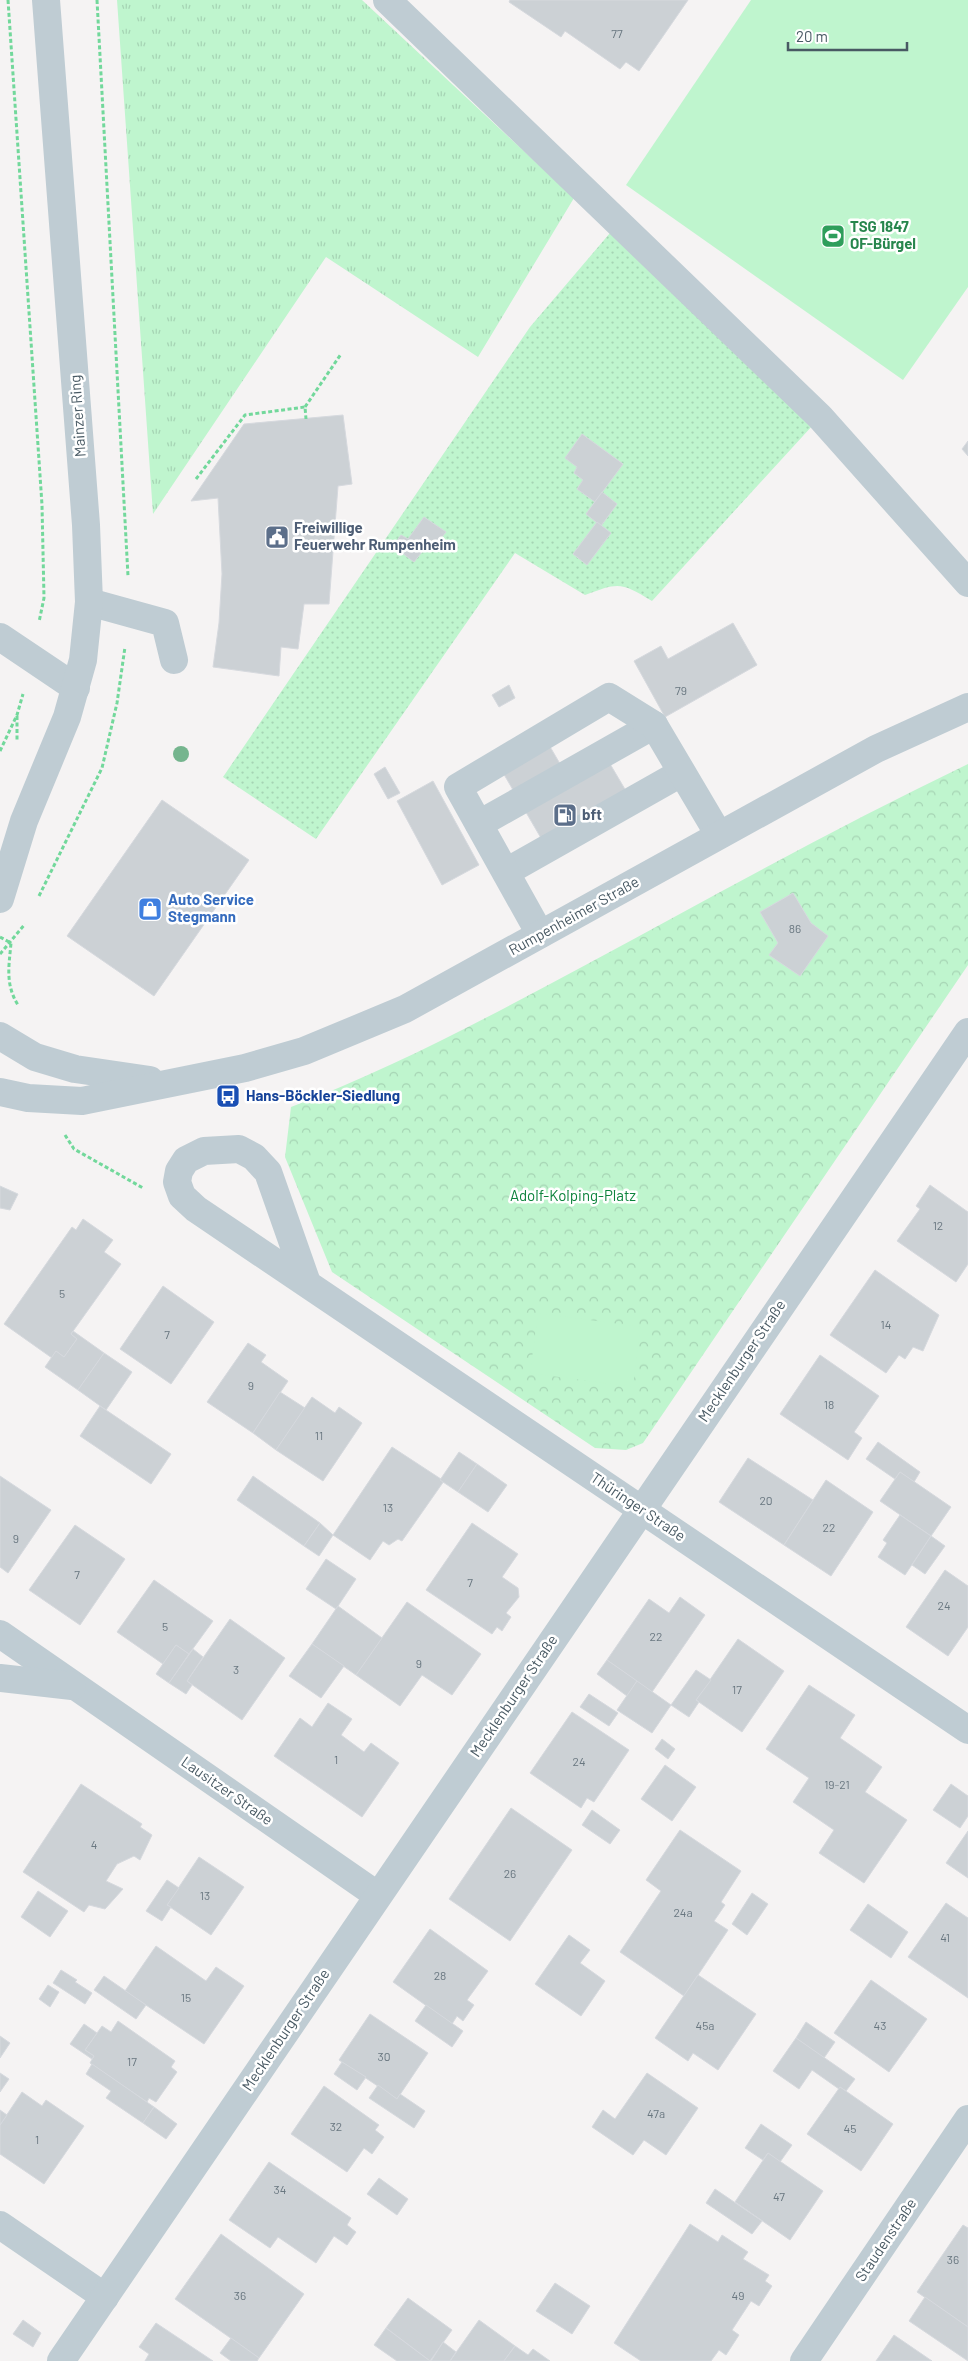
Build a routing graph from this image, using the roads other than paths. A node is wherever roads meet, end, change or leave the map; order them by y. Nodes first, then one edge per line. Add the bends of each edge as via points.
1 (46, 0) edge
2 (387, 0) edge
3 (968, 583) edge
4 (89, 602) junction
5 (0, 637) edge
6 (174, 660) dead end
7 (76, 688) junction
8 (968, 708) edge
9 (654, 725) junction
10 (681, 773) junction
11 (24, 821) junction
12 (479, 824) junction
13 (719, 836) junction
14 (0, 851) edge
15 (506, 872) junction
16 (0, 899) edge
17 (540, 934) junction
18 (968, 1032) edge
19 (0, 1036) edge
20 (164, 1083) junction
21 (0, 1092) edge
22 (307, 1283) junction
23 (641, 1509) junction
24 (0, 1634) edge
25 (0, 1678) edge
26 (76, 1687) junction
27 (968, 1730) edge
28 (377, 1895) junction
29 (968, 2119) edge
30 (0, 2225) edge
31 (105, 2297) junction
32 (61, 2361) edge
33 (804, 2361) edge

1 - 4 street, Mainzer Ring via 88,550
2 - 3 street via 820,417
4 - 6 street via 165,623
4 - 7 street, Mainzer Ring via 83,660
5 - 7 street
7 - 11 street, Mainzer Ring via 55,749
8 - 13 street, Rumpenheimer Straße via 876,749
9 - 10 street
9 - 12 street
9 - 12 street via 609,697 458,787
10 - 13 street
10 - 15 street
11 - 14 street, Mainzer Ring
11 - 16 street, Mainzer Ring
12 - 15 street
13 - 17 street, Rumpenheimer Straße
15 - 17 street
17 - 20 street, Rumpenheimer Straße via 405,1009 342,1037 304,1052 246,1068
18 - 23 street, Mecklenburger Straße
19 - 20 street, Rumpenheimer Straße via 35,1057 75,1069
20 - 21 street, Rumpenheimer Straße via 82,1101 28,1098
22 - 22 street via 196,1209 182,1196 177,1182 179,1170 186,1160 204,1150 239,1149 254,1157 268,1172
22 - 23 street, Thüringer Straße
23 - 27 street, Thüringer Straße
23 - 28 street, Mecklenburger Straße
24 - 26 street, Lausitzer Straße
25 - 26 street, Lausitzer Straße
26 - 28 street, Lausitzer Straße
28 - 31 street, Mecklenburger Straße
29 - 33 street, Staudenstraße
30 - 31 street
31 - 32 street, Mecklenburger Straße

